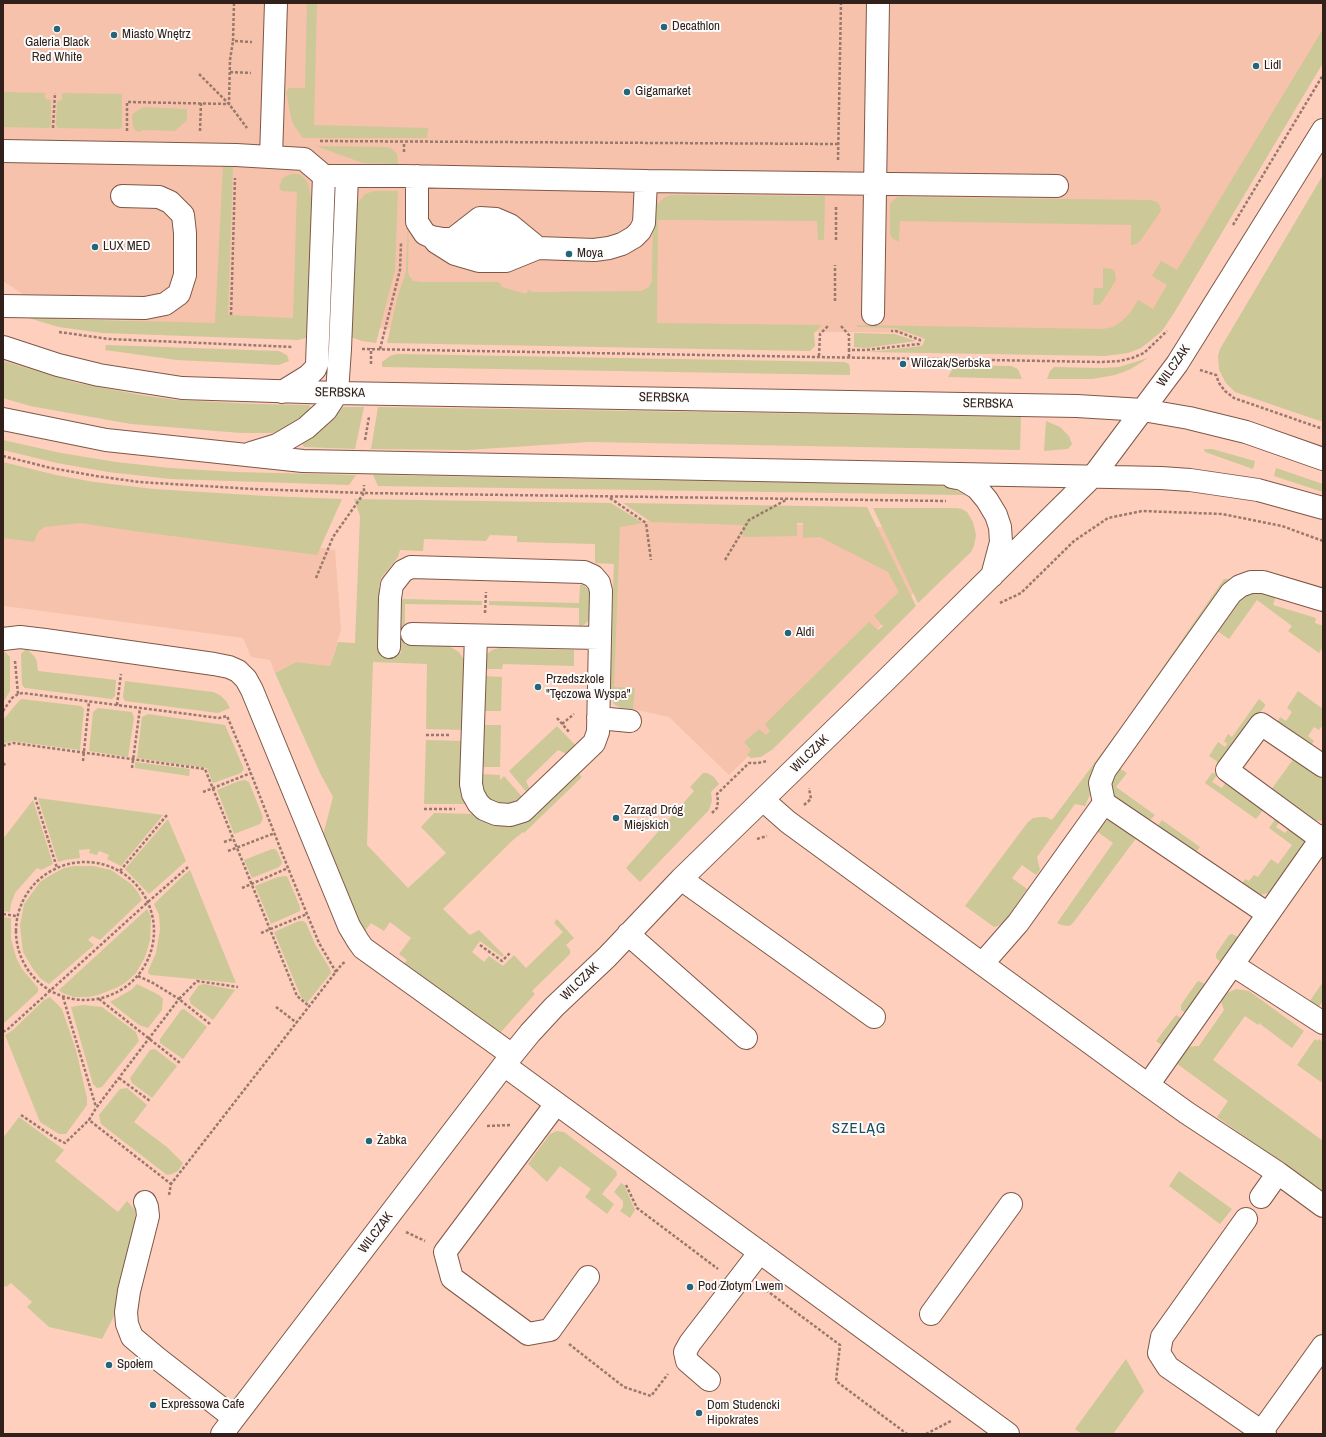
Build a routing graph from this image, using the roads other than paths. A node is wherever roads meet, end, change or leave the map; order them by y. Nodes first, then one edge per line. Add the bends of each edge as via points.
1 (276, 3) edge
2 (878, 3) edge
3 (1323, 130) edge
4 (3, 151) edge
5 (271, 156) junction
6 (324, 176) junction
7 (347, 176) junction
8 (417, 176) junction
9 (646, 181) junction
10 (876, 184) junction
11 (1057, 186) dead end
12 (122, 196) dead end
13 (3, 306) edge
14 (873, 314) dead end
15 (3, 348) edge
16 (282, 392) junction
17 (337, 393) junction
18 (1143, 410) junction
19 (3, 419) edge
20 (242, 456) junction
21 (1323, 459) edge
22 (929, 473) junction
23 (1094, 476) junction
24 (1323, 508) edge
25 (992, 576) junction
26 (1323, 600) edge
27 (412, 634) dead end
28 (480, 636) junction
29 (8, 638) edge
30 (599, 638) junction
31 (389, 647) dead end
32 (598, 718) junction
33 (630, 720) dead end
34 (1323, 766) edge
35 (762, 800) junction
36 (1104, 804) junction
37 (1322, 837) edge
38 (681, 879) junction
39 (1268, 914) junction
40 (628, 934) junction
41 (983, 963) junction
42 (1233, 965) junction
43 (874, 1017) dead end
44 (1323, 1023) edge
45 (746, 1038) dead end
46 (508, 1060) junction
47 (1148, 1085) junction
48 (556, 1104) junction
49 (1278, 1173) junction
50 (1261, 1198) dead end
51 (145, 1202) dead end
52 (1011, 1204) dead end
53 (1323, 1206) edge
54 (1246, 1219) dead end
55 (760, 1252) junction
56 (588, 1277) dead end
57 (931, 1314) dead end
58 (1323, 1346) edge
59 (708, 1380) dead end
60 (228, 1426) edge
61 (1004, 1433) edge
62 (1264, 1433) edge

1 - 5 street
2 - 10 street
3 - 18 street, WILCZAK via 1177,364
4 - 5 street
5 - 6 street via 304,159
6 - 7 street
6 - 16 street via 317,364 312,373
7 - 8 street
7 - 17 street
8 - 9 street
8 - 9 street via 417,222 425,234 443,238 500,240 538,248 594,250 622,244 640,231 644,223
9 - 10 street
10 - 11 street
10 - 14 street
12 - 13 street via 159,196 170,202 183,215 185,275 179,294 165,304 145,308
15 - 16 street, SERBSKA via 58,365 138,382 182,388
16 - 17 street, SERBSKA
17 - 18 street, SERBSKA via 1014,404
17 - 20 street via 326,410 296,435 276,445
18 - 21 street, SERBSKA via 1246,432
18 - 23 street, WILCZAK
19 - 20 street via 106,440
20 - 22 street via 364,464
22 - 23 street
22 - 25 street via 962,479 977,488 987,500 1000,527 1001,542
23 - 24 street via 1190,480 1258,490
23 - 25 street, WILCZAK
25 - 35 street, WILCZAK
26 - 36 street via 1263,582 1251,582 1231,593 1105,770 1100,783
27 - 28 street
28 - 30 street
28 - 32 street via 471,784 473,794 484,809 496,814 510,815 523,811 594,743 598,732
29 - 46 street via 20,637 124,651 220,665 238,671 252,690 352,934 363,948
30 - 31 street via 601,591 593,576 584,572 411,568 397,576 392,585
30 - 32 street
32 - 33 street
34 - 37 street via 1261,724 1227,770
35 - 38 street, WILCZAK
35 - 41 street
36 - 39 street
36 - 41 street via 1018,923
37 - 39 street
38 - 40 street, WILCZAK
38 - 43 street
39 - 42 street
40 - 45 street
40 - 46 street, WILCZAK via 554,1007
41 - 47 street
42 - 44 street
42 - 47 street
46 - 48 street
46 - 60 street, WILCZAK
47 - 49 street
48 - 55 street
48 - 56 street via 445,1252 452,1278 528,1334 550,1330
49 - 50 street
49 - 53 street
51 - 60 street via 148,1216 129,1291 127,1324 132,1336
52 - 57 street
54 - 62 street via 1162,1336 1159,1353 1168,1367
55 - 59 street via 685,1352 687,1361
55 - 61 street
58 - 62 street

